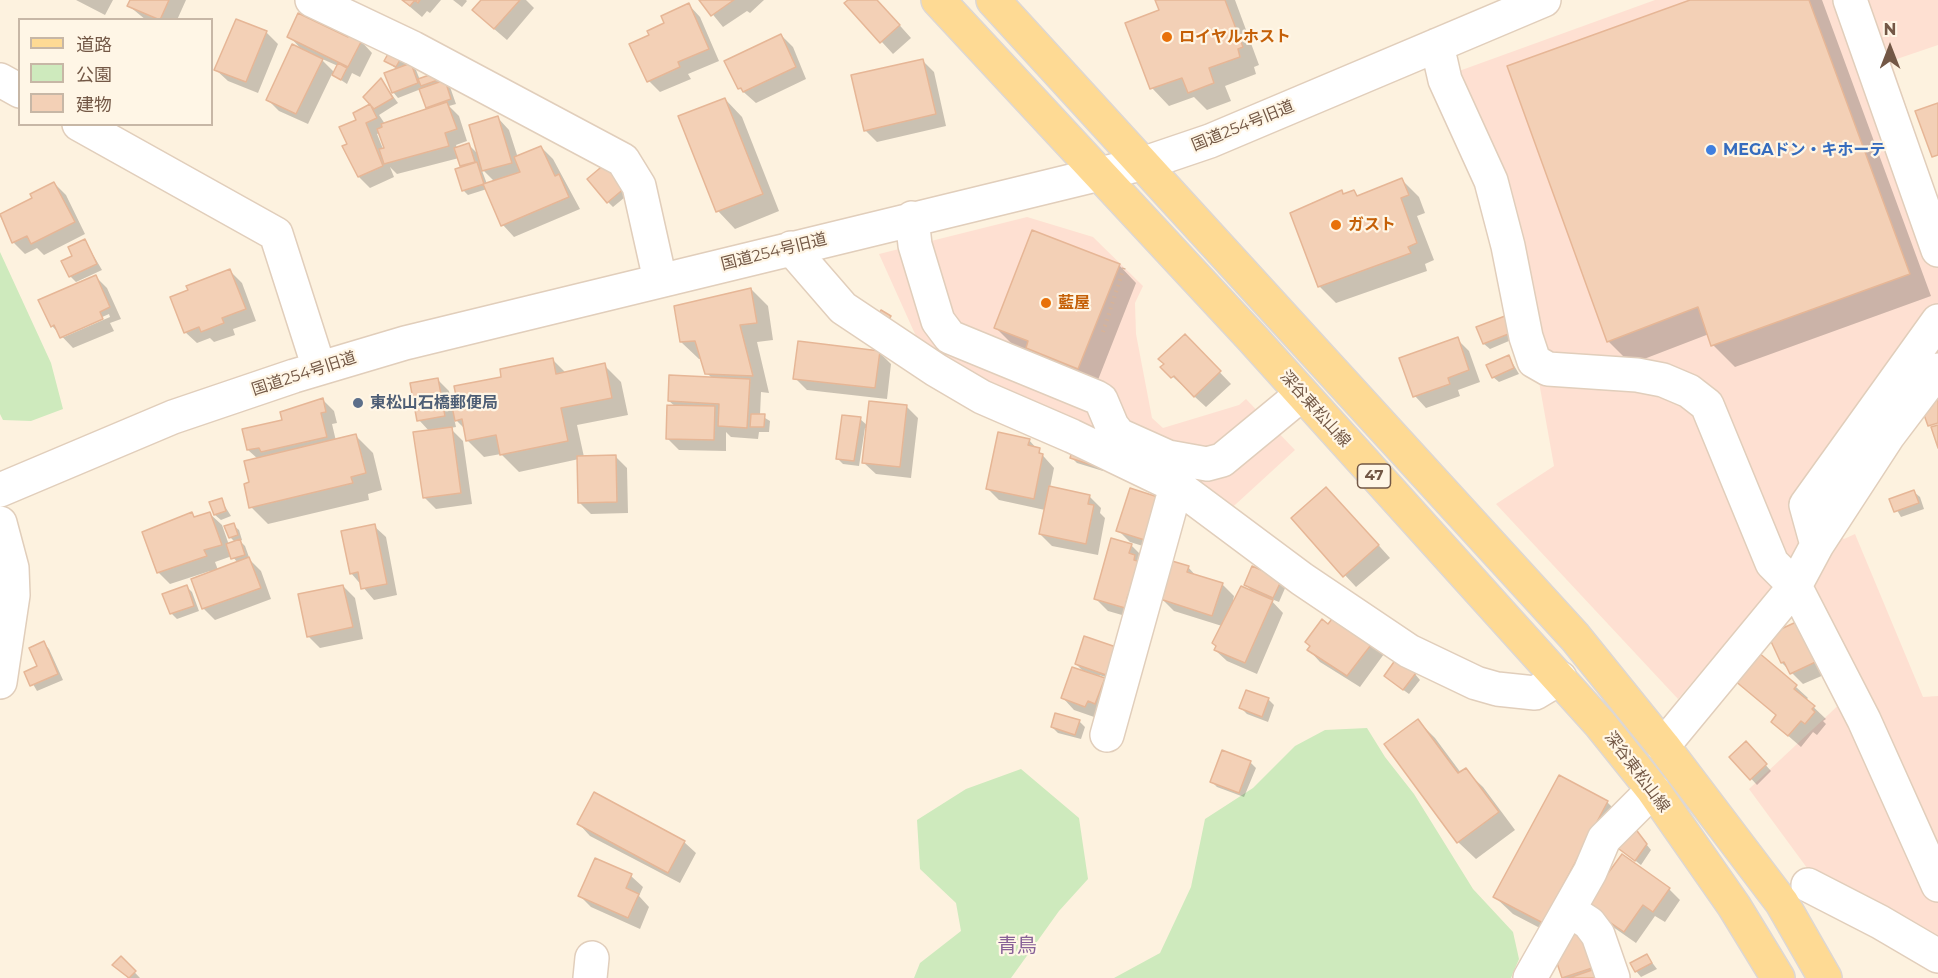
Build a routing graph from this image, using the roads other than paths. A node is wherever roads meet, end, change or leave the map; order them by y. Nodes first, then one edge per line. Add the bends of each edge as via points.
1 (312, 0) edge
2 (938, 0) edge
3 (993, 0) edge
4 (1850, 0) edge
5 (1538, 1) edge
6 (1437, 45) junction
7 (0, 80) edge
8 (18, 90) edge
9 (83, 126) edge
10 (1144, 163) junction
11 (1100, 175) junction
12 (912, 218) junction
13 (791, 248) junction
14 (1938, 250) edge
15 (660, 280) junction
16 (1938, 321) edge
17 (319, 368) junction
18 (1938, 370) edge
19 (1302, 394) junction
20 (1180, 488) junction
21 (0, 490) edge
22 (0, 523) edge
23 (1817, 545) junction
24 (1795, 586) junction
25 (1560, 678) junction
26 (0, 682) edge
27 (1107, 735) dead end
28 (1663, 746) junction
29 (1653, 790) junction
30 (1808, 885) dead end
31 (1938, 885) edge
32 (1569, 910) junction
33 (1938, 956) edge
34 (1530, 978) edge
35 (1613, 978) edge
36 (1778, 978) edge
37 (1825, 978) edge

1 - 15 street via 413,48 623,160 639,186
2 - 11 main road, 深谷東松山線 / 47
3 - 10 main road, 47
4 - 14 street
5 - 6 street, 国道254号旧道
6 - 10 street, 国道254号旧道 via 1210,141
6 - 24 street via 1445,80 1491,181 1534,361 1548,369 1663,380 1689,391 1707,405 1772,562
7 - 8 street
9 - 17 street via 276,234
10 - 11 street, 国道254号旧道
10 - 28 main road, 47 via 1575,637
11 - 12 street, 国道254号旧道
11 - 19 main road, 深谷東松山線 / 47
12 - 13 street, 国道254号旧道
12 - 19 street via 915,245 938,321 950,337 1096,397 1119,435 1168,457 1207,464 1222,460
13 - 15 street, 国道254号旧道
13 - 20 street via 843,308 936,370 982,397
15 - 17 street, 国道254号旧道
16 - 23 street via 1806,505
17 - 21 street, 国道254号旧道 via 173,417
18 - 23 street via 1888,436
19 - 25 main road, 深谷東松山線 / 47
20 - 25 street via 1302,579 1409,651 1497,689 1535,693
20 - 27 street via 1172,501
22 - 26 street via 12,568 13,595
23 - 24 street
24 - 28 street
24 - 31 street via 1864,720
25 - 29 main road, 深谷東松山線 / 47
28 - 37 main road, 47 via 1782,903
29 - 32 street via 1604,839
29 - 36 main road, 深谷東松山線 / 47 via 1734,906
30 - 33 street
32 - 34 street
32 - 35 street via 1589,922 1598,935

